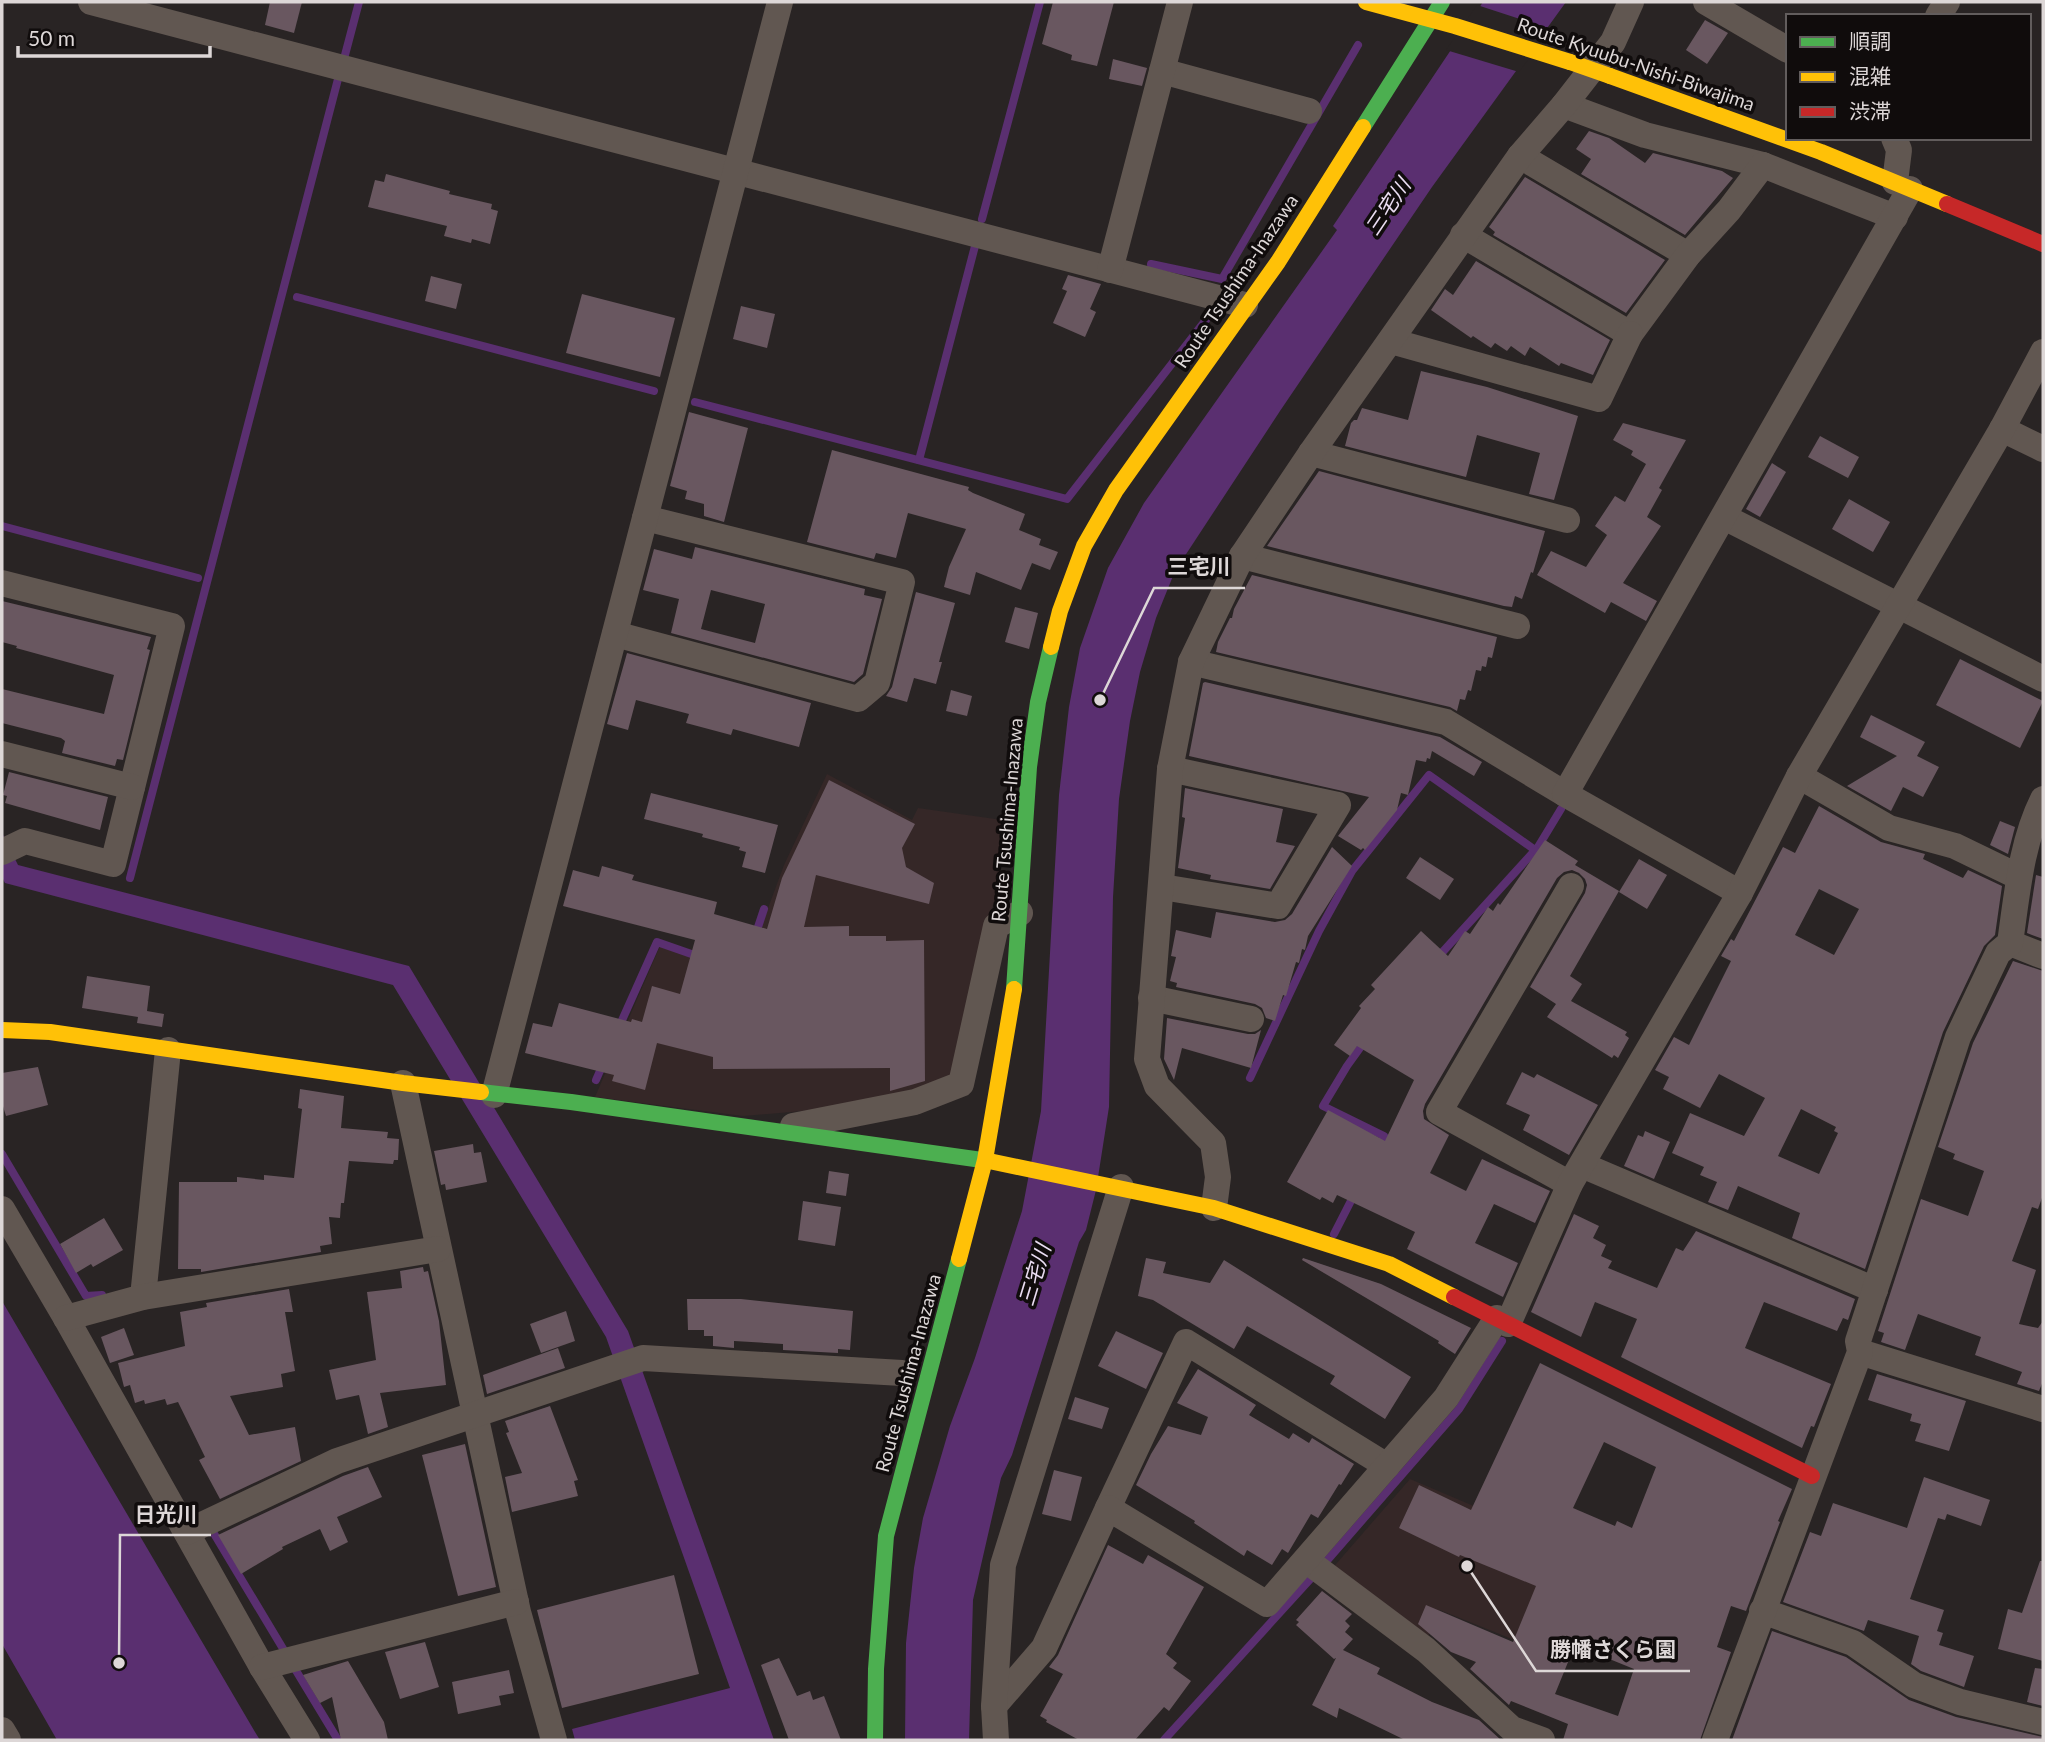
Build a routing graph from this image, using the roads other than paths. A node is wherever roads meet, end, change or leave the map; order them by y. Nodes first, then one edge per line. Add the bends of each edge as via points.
1 (91, 2) edge
2 (780, 2) edge
3 (1180, 2) edge
4 (1366, 2) edge
5 (1442, 2) edge
6 (1631, 2) edge
7 (1706, 2) edge
8 (1430, 18) junction
9 (1786, 49) edge
10 (1162, 71) junction
11 (1564, 105) junction
12 (1309, 111) dead end
13 (1786, 139) edge
14 (1788, 140) edge
15 (1896, 140) edge
16 (1520, 156) junction
17 (1763, 165) junction
18 (735, 171) junction
19 (1903, 186) junction
20 (1895, 217) junction
21 (1463, 235) junction
22 (2043, 244) edge
23 (1688, 255) junction
24 (1110, 270) junction
25 (1245, 306) junction
26 (1630, 334) junction
27 (1391, 341) junction
28 (2043, 352) edge
29 (2002, 429) junction
30 (2043, 449) edge
31 (1311, 453) junction
32 (1724, 517) junction
33 (645, 518) junction
34 (1567, 520) dead end
35 (1242, 556) junction
36 (2, 583) edge
37 (1899, 605) junction
38 (1517, 626) dead end
39 (615, 634) junction
40 (1191, 662) junction
41 (2043, 679) edge
42 (2, 754) edge
43 (1170, 769) junction
44 (1799, 776) junction
45 (132, 787) junction
46 (1565, 794) junction
47 (2043, 799) edge
48 (7, 850) edge
49 (2019, 877) junction
50 (1572, 886) dead end
51 (1161, 887) junction
52 (1740, 893) junction
53 (1020, 914) junction
54 (2010, 943) junction
55 (2043, 956) edge
56 (1151, 998) junction
57 (1251, 1019) dead end
58 (2, 1030) edge
59 (168, 1050) junction
60 (403, 1083) junction
61 (490, 1094) junction
62 (773, 1130) junction
63 (985, 1160) junction
64 (1576, 1175) junction
65 (1114, 1186) junction
66 (1214, 1208) junction
67 (2, 1209) edge
68 (438, 1249) junction
69 (1875, 1290) junction
70 (143, 1297) junction
71 (66, 1318) junction
72 (1503, 1321) junction
73 (1860, 1352) junction
74 (902, 1373) dead end
75 (2043, 1409) edge
76 (475, 1415) junction
77 (1387, 1466) junction
78 (1812, 1476) junction
79 (1108, 1508) junction
80 (187, 1532) junction
81 (1315, 1566) junction
82 (516, 1602) junction
83 (1762, 1611) junction
84 (262, 1667) junction
85 (994, 1706) junction
86 (2043, 1722) edge
87 (2, 1730) edge
88 (8, 1740) edge
89 (307, 1740) edge
90 (554, 1740) edge
91 (875, 1740) edge
92 (996, 1740) edge
93 (1542, 1740) edge
94 (1715, 1740) edge

1 - 18 street
2 - 18 street
3 - 10 street
4 - 8 main road, Route Kyuubu-Nishi-Biwajima
5 - 8 main road, Route Tsushima-Inazawa
6 - 11 street via 1613,42
7 - 9 street
8 - 13 main road, Route Kyuubu-Nishi-Biwajima, bridge
8 - 25 main road, Route Tsushima-Inazawa via 1278,262
10 - 12 street
10 - 24 street
11 - 16 street
11 - 17 street via 1645,135
14 - 19 main road, Route Kyuubu-Nishi-Biwajima, bridge
15 - 19 street
16 - 21 street
16 - 23 street
17 - 20 street
17 - 23 street
18 - 24 street
18 - 33 street
19 - 20 street
19 - 22 main road, Route Kyuubu-Nishi-Biwajima
20 - 32 street
21 - 26 street
21 - 27 street
23 - 26 street
24 - 25 street
25 - 53 main road, Route Tsushima-Inazawa via 1116,489 1084,546 1065,598 1038,702
26 - 27 street via 1599,399
27 - 31 street
28 - 29 street
29 - 30 street
29 - 37 street
31 - 34 street
31 - 35 street
32 - 37 street
32 - 46 street
33 - 39 street
33 - 39 street via 902,582 877,683 858,698
35 - 38 street
35 - 40 street
36 - 45 street via 172,626
37 - 41 street
37 - 44 street
39 - 61 street
40 - 43 street
40 - 46 street via 1446,722
42 - 45 street
43 - 51 street
43 - 51 street via 1338,805 1278,906
44 - 49 street via 1889,828 1955,846
44 - 52 street
45 - 48 street via 113,864 25,841
46 - 52 street
47 - 49 street
49 - 54 street
50 - 64 street via 1439,1112
51 - 56 street
52 - 64 street
53 - 62 street via 996,926 961,1084 915,1102
53 - 63 main road, Route Tsushima-Inazawa via 1016,977
54 - 55 street
54 - 69 street via 1998,953 1958,1037
56 - 57 street
56 - 66 street via 1147,1059 1157,1086 1213,1143 1218,1177
58 - 59 main road via 50,1032
59 - 60 main road
59 - 70 street
60 - 61 main road
60 - 68 street
61 - 62 main road
62 - 63 main road
63 - 65 main road
63 - 91 main road, Route Tsushima-Inazawa via 886,1536
64 - 69 street
64 - 72 street
65 - 66 main road
65 - 85 street via 1003,1565
66 - 72 main road via 1389,1264
67 - 71 street
68 - 70 street
68 - 76 street
69 - 73 street via 1858,1341
70 - 71 street
71 - 80 street
72 - 77 street via 1446,1398
72 - 78 main road
73 - 75 street
73 - 78 street
74 - 76 street via 643,1358
76 - 80 street via 337,1461
76 - 82 street
77 - 79 street via 1186,1342
77 - 81 street
78 - 83 street
79 - 81 street via 1267,1604
79 - 85 street via 1044,1648
80 - 84 street
81 - 93 street via 1426,1650 1512,1729
82 - 84 street
82 - 90 street
83 - 86 street via 1853,1643 1914,1685 1959,1702
83 - 94 street
84 - 89 street
85 - 92 street
87 - 88 street

